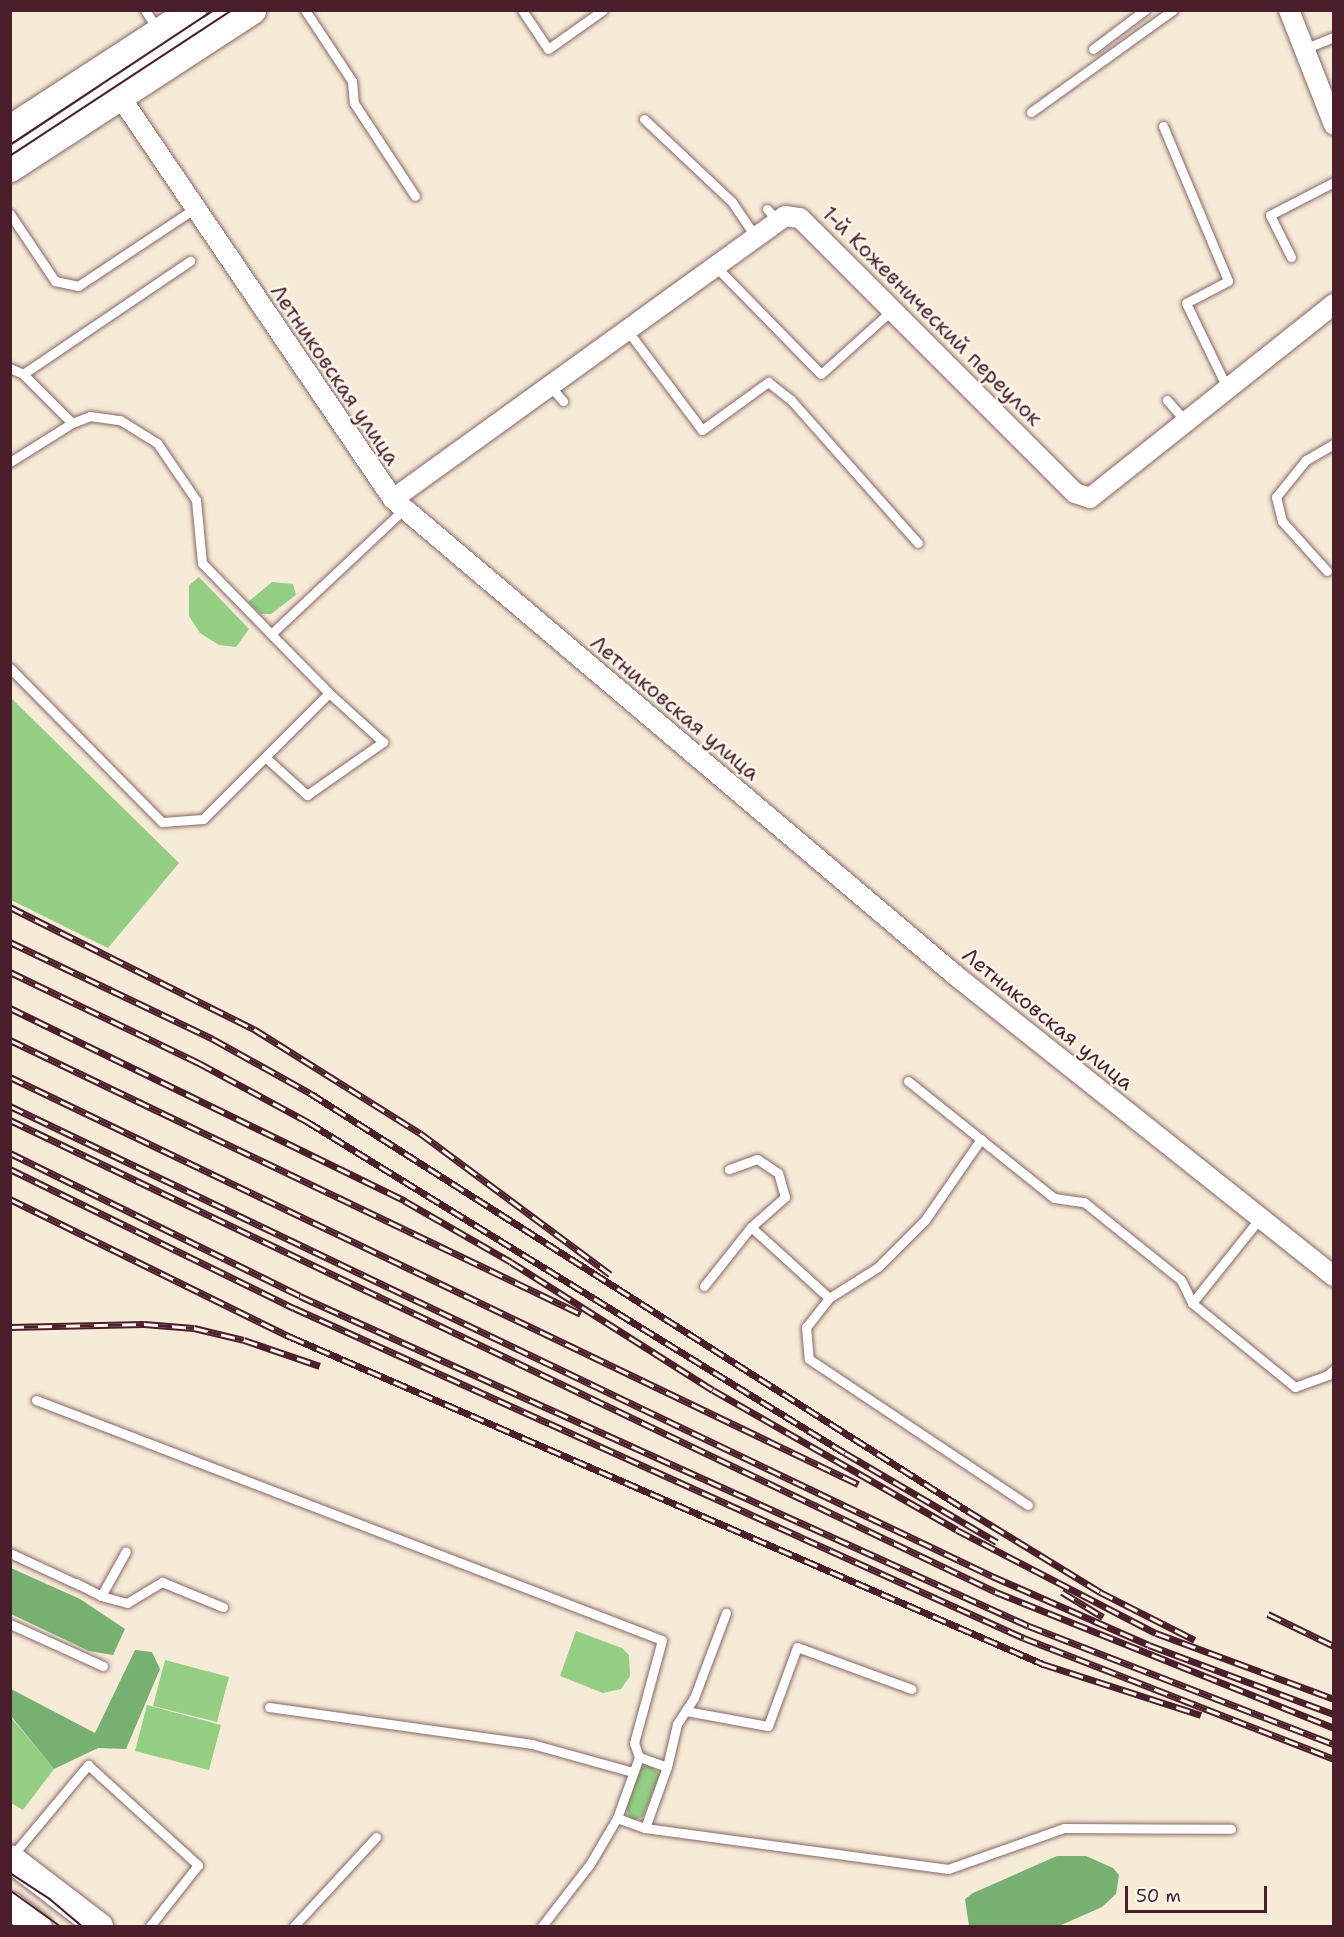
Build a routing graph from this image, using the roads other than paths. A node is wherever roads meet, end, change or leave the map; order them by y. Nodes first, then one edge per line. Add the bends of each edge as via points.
1 (192, 10) edge
2 (223, 10) edge
3 (252, 10) edge
4 (305, 10) edge
5 (522, 10) edge
6 (603, 10) edge
7 (1145, 10) edge
8 (1173, 10) edge
9 (1290, 10) edge
10 (153, 21) edge
11 (1334, 37) edge
12 (1093, 49) dead end
13 (1304, 49) junction
14 (111, 84) junction
15 (1031, 112) dead end
16 (644, 119) dead end
17 (1334, 125) edge
18 (1163, 126) dead end
19 (10, 128) edge
20 (10, 151) edge
21 (10, 168) edge
22 (1334, 182) edge
23 (415, 196) dead end
24 (194, 209) junction
25 (10, 214) edge
26 (755, 236) junction
27 (1291, 257) dead end
28 (190, 261) dead end
29 (722, 261) junction
30 (1334, 304) edge
31 (892, 310) junction
32 (627, 330) junction
33 (10, 368) edge
34 (23, 374) junction
35 (550, 386) junction
36 (1227, 388) junction
37 (1167, 400) dead end
38 (563, 401) dead end
39 (1186, 422) junction
40 (72, 423) junction
41 (1334, 444) edge
42 (10, 462) edge
43 (398, 504) junction
44 (918, 543) dead end
45 (1327, 571) dead end
46 (271, 634) junction
47 (10, 668) edge
48 (329, 693) junction
49 (265, 757) junction
50 (908, 1081) dead end
51 (981, 1139) junction
52 (729, 1169) dead end
53 (1260, 1218) junction
54 (751, 1227) junction
55 (1334, 1276) edge
56 (704, 1286) dead end
57 (829, 1298) junction
58 (1192, 1303) junction
59 (1334, 1369) edge
60 (36, 1400) dead end
61 (1028, 1505) dead end
62 (126, 1551) dead end
63 (10, 1553) edge
64 (101, 1596) junction
65 (223, 1607) dead end
66 (726, 1613) dead end
67 (10, 1624) edge
68 (103, 1666) dead end
69 (912, 1689) dead end
70 (269, 1707) dead end
71 (686, 1711) junction
72 (639, 1756) junction
73 (667, 1767) junction
74 (633, 1772) junction
75 (617, 1818) junction
76 (645, 1828) junction
77 (1231, 1829) dead end
78 (375, 1837) dead end
79 (10, 1858) edge
80 (10, 1905) edge
81 (38, 1926) edge
82 (99, 1926) edge
83 (150, 1926) edge
84 (294, 1926) edge
85 (542, 1926) edge

1 - 10 main road
2 - 14 lane
3 - 14 main road
4 - 23 lane via 352,81 354,103
5 - 6 lane via 548,49
7 - 12 lane
8 - 15 lane
9 - 13 street
10 - 14 main road
11 - 13 lane
13 - 17 street
14 - 19 main road
14 - 20 lane
14 - 21 main road
14 - 24 street, Летниковская улица
16 - 26 lane via 732,202
18 - 36 lane via 1228,281 1186,303
22 - 27 lane via 1270,214
24 - 25 lane via 78,286 55,281
24 - 43 street, Летниковская улица
26 - 29 street, 1-й Кожевнический переулок
26 - 31 street, 1-й Кожевнический переулок via 772,215 800,218
28 - 34 lane
29 - 31 lane via 722,273 821,374
29 - 32 street, 1-й Кожевнический переулок
30 - 36 street, 1-й Кожевнический переулок
31 - 39 street, 1-й Кожевнический переулок via 1082,496 1090,498
32 - 35 street, 1-й Кожевнический переулок
32 - 44 lane via 702,430 768,382 791,400
33 - 34 lane
34 - 40 lane
35 - 38 lane
35 - 43 street, 1-й Кожевнический переулок
36 - 39 street, 1-й Кожевнический переулок
37 - 39 lane
40 - 42 lane
40 - 46 lane via 90,416 120,420 157,443 196,500 202,563
41 - 45 lane via 1306,460 1276,497 1282,521
43 - 46 lane
43 - 53 street, Летниковская улица via 868,904
46 - 48 lane
47 - 49 lane via 162,822 203,819
48 - 49 lane
48 - 49 lane via 383,742 307,795
50 - 51 lane
51 - 57 lane via 925,1220 878,1267
51 - 58 lane via 1054,1198 1084,1202 1181,1280
52 - 54 lane via 756,1159 778,1173 785,1197
53 - 55 street, Летниковская улица
53 - 58 lane
54 - 56 lane
54 - 57 lane
57 - 61 lane via 806,1327 809,1359
58 - 59 lane via 1295,1387
60 - 72 lane via 662,1640 634,1743
62 - 64 lane
63 - 64 lane
64 - 65 lane via 127,1603 162,1582
66 - 71 lane
67 - 68 lane
69 - 71 lane via 797,1647 768,1726
70 - 74 lane via 532,1744
71 - 73 lane via 677,1724
72 - 73 lane
72 - 74 lane
73 - 76 lane
74 - 75 lane
75 - 76 lane
75 - 85 lane via 590,1864
76 - 77 lane via 948,1869 1064,1828
78 - 84 lane
79 - 82 main road
79 - 83 lane via 88,1765 198,1865
80 - 81 main road

